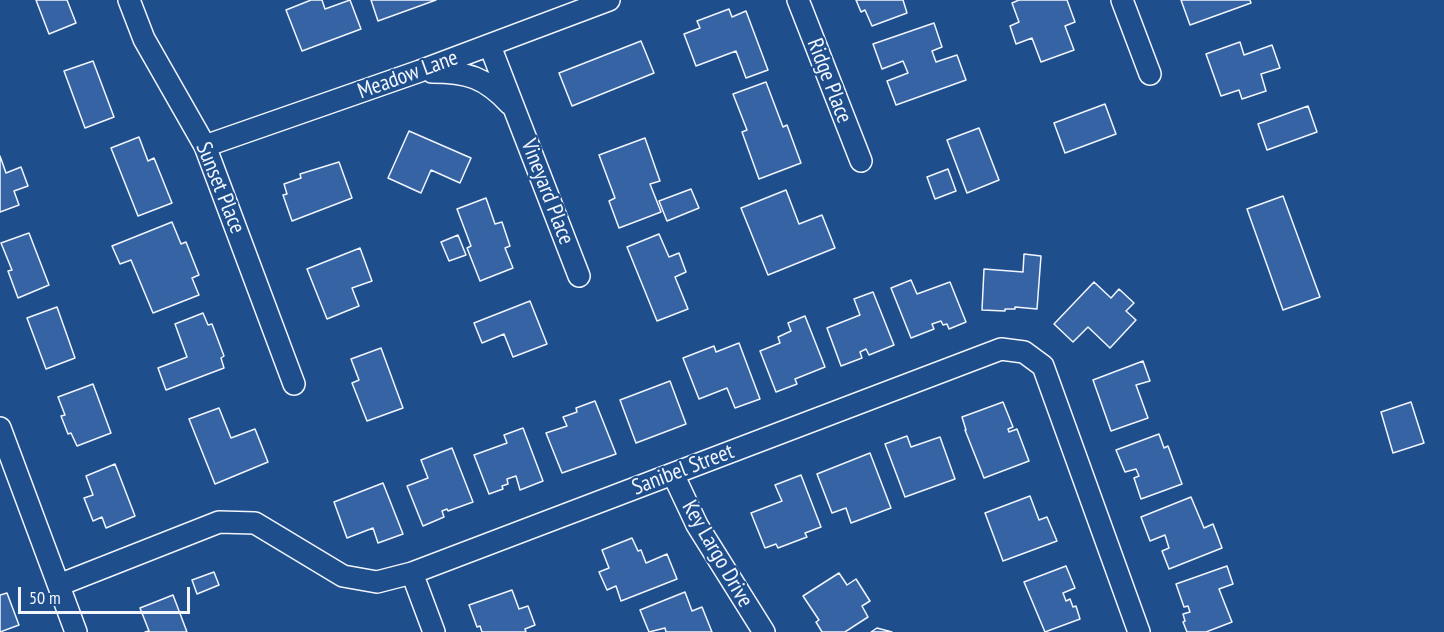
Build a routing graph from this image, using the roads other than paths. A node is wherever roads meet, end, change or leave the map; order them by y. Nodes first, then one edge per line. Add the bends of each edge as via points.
1 (129, 0) edge
2 (609, 0) edge
3 (798, 0) edge
4 (1122, 0) edge
5 (489, 46) junction
6 (420, 71) junction
7 (1150, 74) dead end
8 (514, 109) junction
9 (205, 147) junction
10 (861, 161) dead end
11 (579, 276) dead end
12 (294, 384) dead end
13 (0, 428) edge
14 (673, 474) junction
15 (412, 573) junction
16 (59, 585) junction
17 (76, 632) edge
18 (434, 632) edge
19 (764, 632) edge
20 (1139, 632) edge

1 - 9 street, Sunset Place via 144,39
2 - 5 street, Meadow Lane
3 - 10 street, Ridge Place
4 - 7 street
5 - 6 street, Meadow Lane
5 - 8 street, Vineyard Place
6 - 8 street, Vineyard Place via 476,77 495,88
6 - 9 street, Meadow Lane
8 - 11 street, Vineyard Place
9 - 12 street, Sunset Place
13 - 16 street
14 - 15 street, Sanibel Street
14 - 19 street, Key Largo Drive via 697,525
14 - 20 street, Sanibel Street via 1001,349 1024,352 1043,366
15 - 16 street, Sanibel Street via 377,582 343,576 255,523 219,522
15 - 18 street
16 - 17 street

